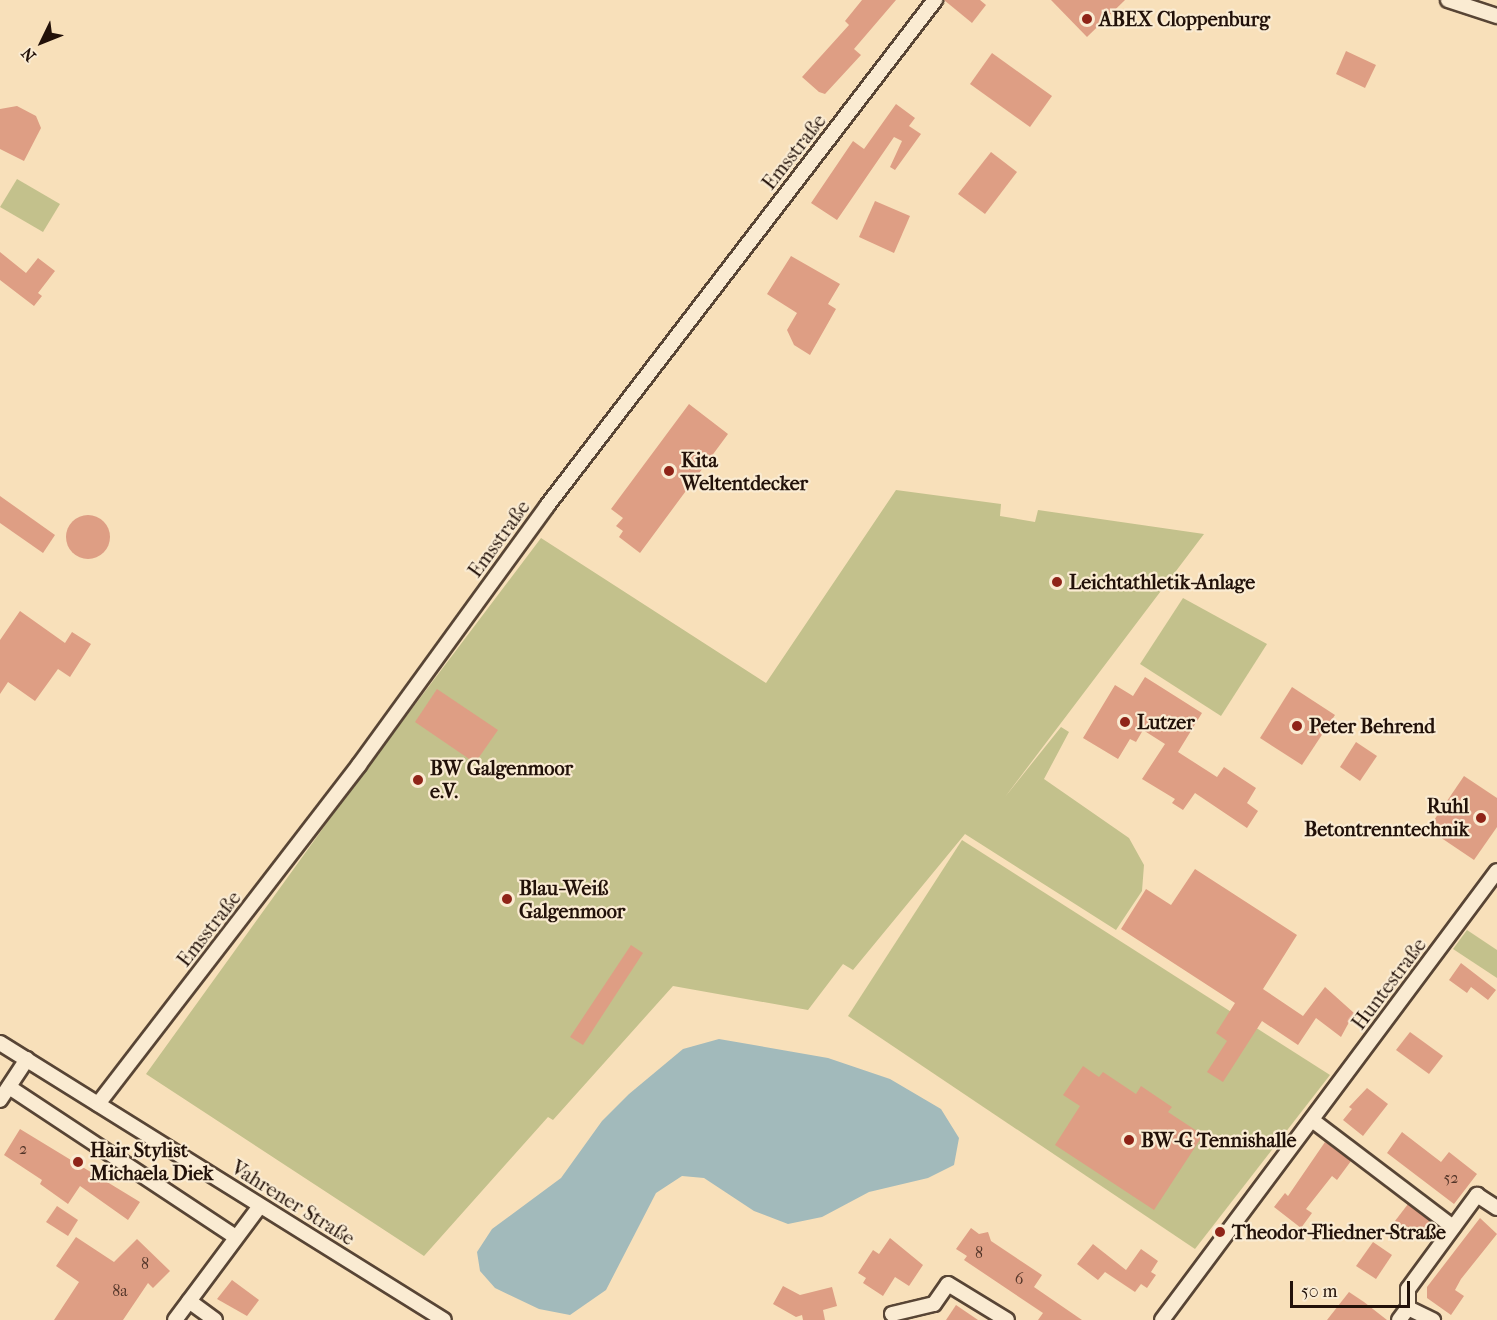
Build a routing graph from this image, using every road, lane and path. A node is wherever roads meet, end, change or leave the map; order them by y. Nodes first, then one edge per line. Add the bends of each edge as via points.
1 (935, 0) edge
2 (1448, 0) edge
3 (1497, 15) edge
4 (1497, 871) edge
5 (0, 1042) edge
6 (27, 1059) junction
7 (9, 1087) junction
8 (0, 1100) edge
9 (98, 1104) junction
10 (1312, 1120) junction
11 (260, 1206) junction
12 (1497, 1208) edge
13 (1453, 1227) junction
14 (236, 1237) junction
15 (189, 1301) junction
16 (1408, 1308) junction
17 (892, 1314) dead end
18 (175, 1320) edge
19 (215, 1320) edge
20 (444, 1320) edge
21 (1007, 1320) edge
22 (1162, 1320) edge
23 (1399, 1320) edge
24 (1433, 1320) edge

1 - 9 street, Emsstraße via 547,506 359,765
2 - 3 street
4 - 10 street, Huntestraße
5 - 6 street, Vahrener Straße
6 - 7 street
6 - 9 street, Vahrener Straße
7 - 8 street
7 - 14 street
9 - 11 street, Vahrener Straße
10 - 13 street
10 - 22 street, Huntestraße
11 - 14 street
11 - 20 street, Vahrener Straße
12 - 13 street via 1477,1195
13 - 16 street via 1408,1288
14 - 15 street
15 - 18 street
15 - 19 street
16 - 23 street
16 - 24 street
17 - 21 street via 934,1304 948,1284

